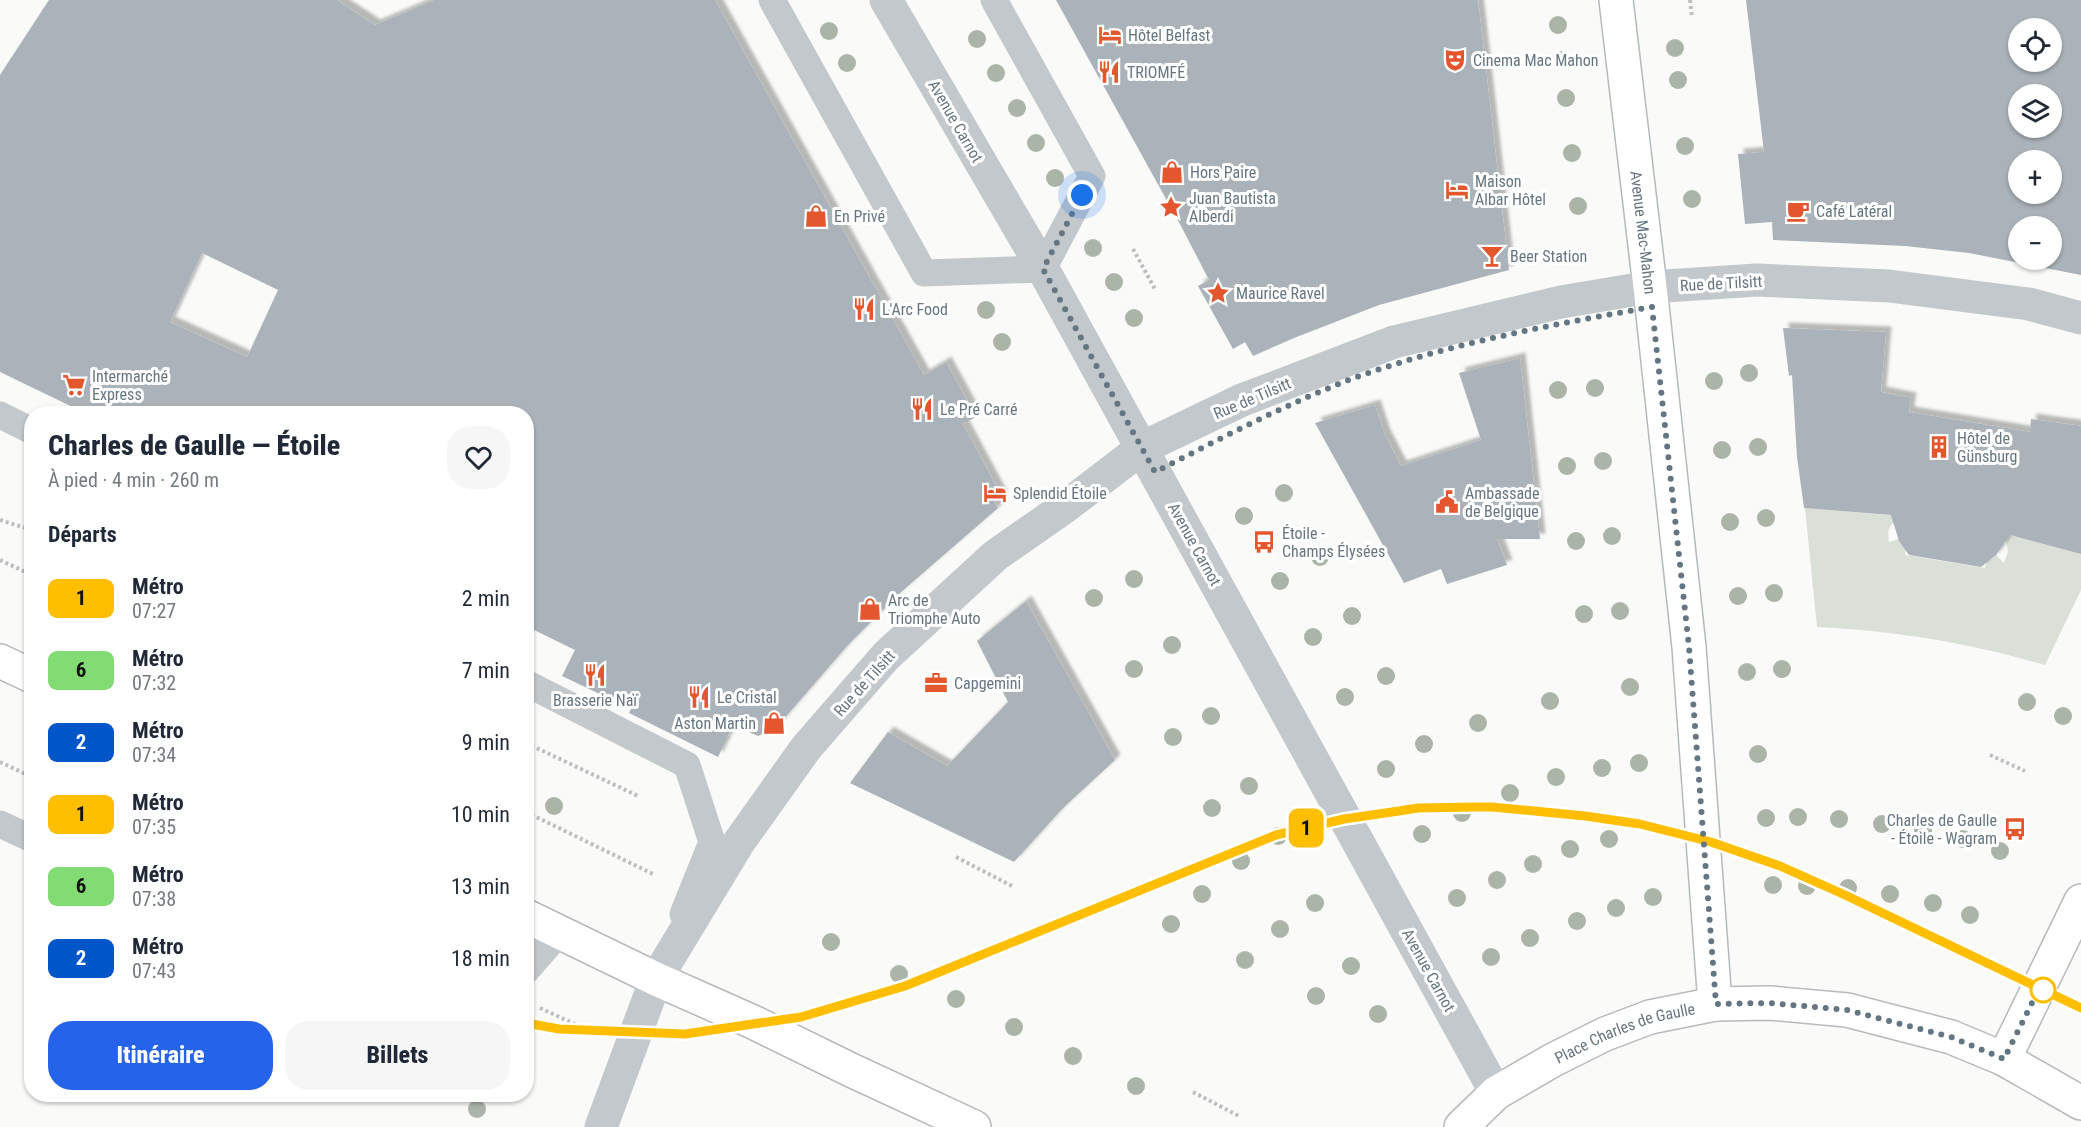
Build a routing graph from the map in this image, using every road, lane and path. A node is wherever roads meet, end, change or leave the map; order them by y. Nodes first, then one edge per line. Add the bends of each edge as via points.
1 (772, 0) edge
2 (886, 0) edge
3 (994, 0) edge
4 (1616, 0) edge
5 (1690, 0) edge
6 (1692, 17) dead end
7 (1132, 249) dead end
8 (1043, 269) junction
9 (1650, 287) junction
10 (1156, 291) dead end
11 (2081, 318) edge
12 (0, 415) edge
13 (24, 427) edge
14 (1142, 448) junction
15 (0, 520) edge
16 (24, 528) edge
17 (0, 560) edge
18 (24, 571) edge
19 (0, 661) edge
20 (24, 672) edge
21 (534, 687) edge
22 (534, 747) edge
23 (1990, 755) dead end
24 (0, 762) edge
25 (2025, 771) dead end
26 (24, 773) edge
27 (638, 796) dead end
28 (534, 816) edge
29 (0, 824) edge
30 (24, 835) edge
31 (956, 858) dead end
32 (1012, 886) dead end
33 (691, 894) junction
34 (2081, 901) edge
35 (534, 920) edge
36 (560, 932) junction
37 (534, 962) edge
38 (656, 979) junction
39 (1716, 1004) junction
40 (2004, 1059) junction
41 (1193, 1092) dead end
42 (1496, 1093) junction
43 (2081, 1103) edge
44 (1239, 1116) dead end
45 (601, 1127) edge
46 (974, 1127) edge
47 (1461, 1127) edge

1 - 8 lane via 924,273
2 - 8 street, Avenue Carnot
3 - 8 lane via 1092,176
4 - 9 main road, Avenue Mac-Mahon
5 - 6 path
7 - 10 path
8 - 14 street, Avenue Carnot
9 - 11 street, Rue de Tilsitt via 1757,280 1889,286 2029,304
9 - 14 street, Rue de Tilsitt via 1562,302 1394,342 1242,399
9 - 39 main road, Avenue Mac-Mahon via 1689,647
12 - 13 lane
14 - 38 street, Rue de Tilsitt via 996,555 886,656 806,748 739,842
14 - 42 street, Avenue Carnot
15 - 16 path
17 - 18 path
19 - 20 main road
21 - 33 lane via 687,765 712,842
22 - 27 path
23 - 25 path
24 - 26 path
28 - 33 path
29 - 30 lane
31 - 32 path
33 - 38 lane
34 - 40 main road
35 - 36 main road
36 - 37 lane
36 - 38 main road
38 - 45 street, Rue de Tilsitt
38 - 46 main road
39 - 40 main road, Place Charles de Gaulle via 1770,1003 1847,1010 1951,1037
39 - 42 main road, Place Charles de Gaulle via 1650,1017 1605,1034
40 - 43 main road, Place Charles de Gaulle
41 - 44 path
42 - 47 main road, Place Charles de Gaulle

